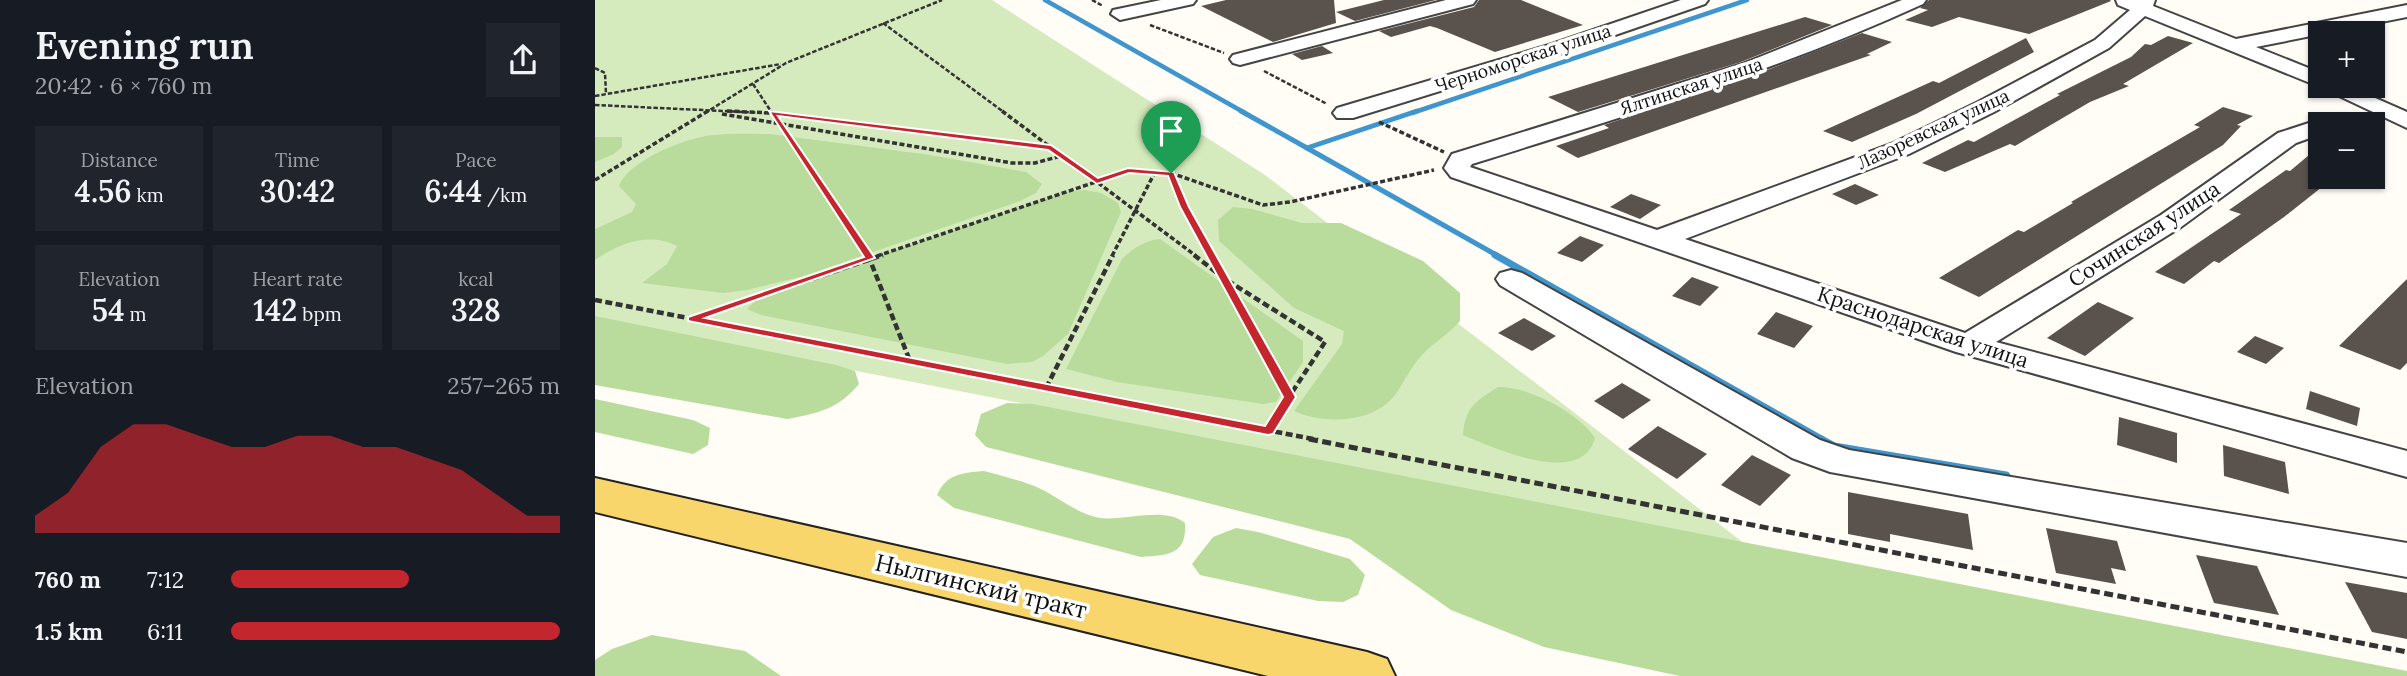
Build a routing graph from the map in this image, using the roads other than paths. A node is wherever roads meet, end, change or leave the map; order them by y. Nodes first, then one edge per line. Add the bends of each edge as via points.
1 (1187, 0) edge
2 (1467, 0) edge
3 (1699, 0) edge
4 (1917, 0) edge
5 (2137, 3) edge
6 (2407, 11) edge
7 (1120, 14) dead end
8 (2237, 45) junction
9 (1240, 58) dead end
10 (2308, 75) edge
11 (2364, 98) edge
12 (2396, 109) edge
13 (1349, 112) road end
14 (2407, 121) edge
15 (2308, 131) edge
16 (1461, 159) joint
17 (1659, 239) junction
18 (1511, 279) dead end
19 (1968, 345) junction
20 (2407, 464) edge
21 (595, 495) edge
22 (2407, 560) edge
23 (1367, 676) edge

1 - 7 street
2 - 9 street
3 - 13 street, Черноморская улица
4 - 16 street, Ялтинская улица via 1735,73
5 - 8 street
5 - 17 street, Лазоревская улица via 2102,44 1986,107 1900,149
6 - 8 street
8 - 10 street
11 - 12 street
12 - 14 street
15 - 19 street, Сочинская улица via 2287,138 2171,221
16 - 17 street, Краснодарская улица via 1457,164 1460,172
17 - 19 street, Краснодарская улица
18 - 22 street via 1806,450 1844,463
19 - 20 street, Краснодарская улица
21 - 23 main road, Нылгинский тракт

